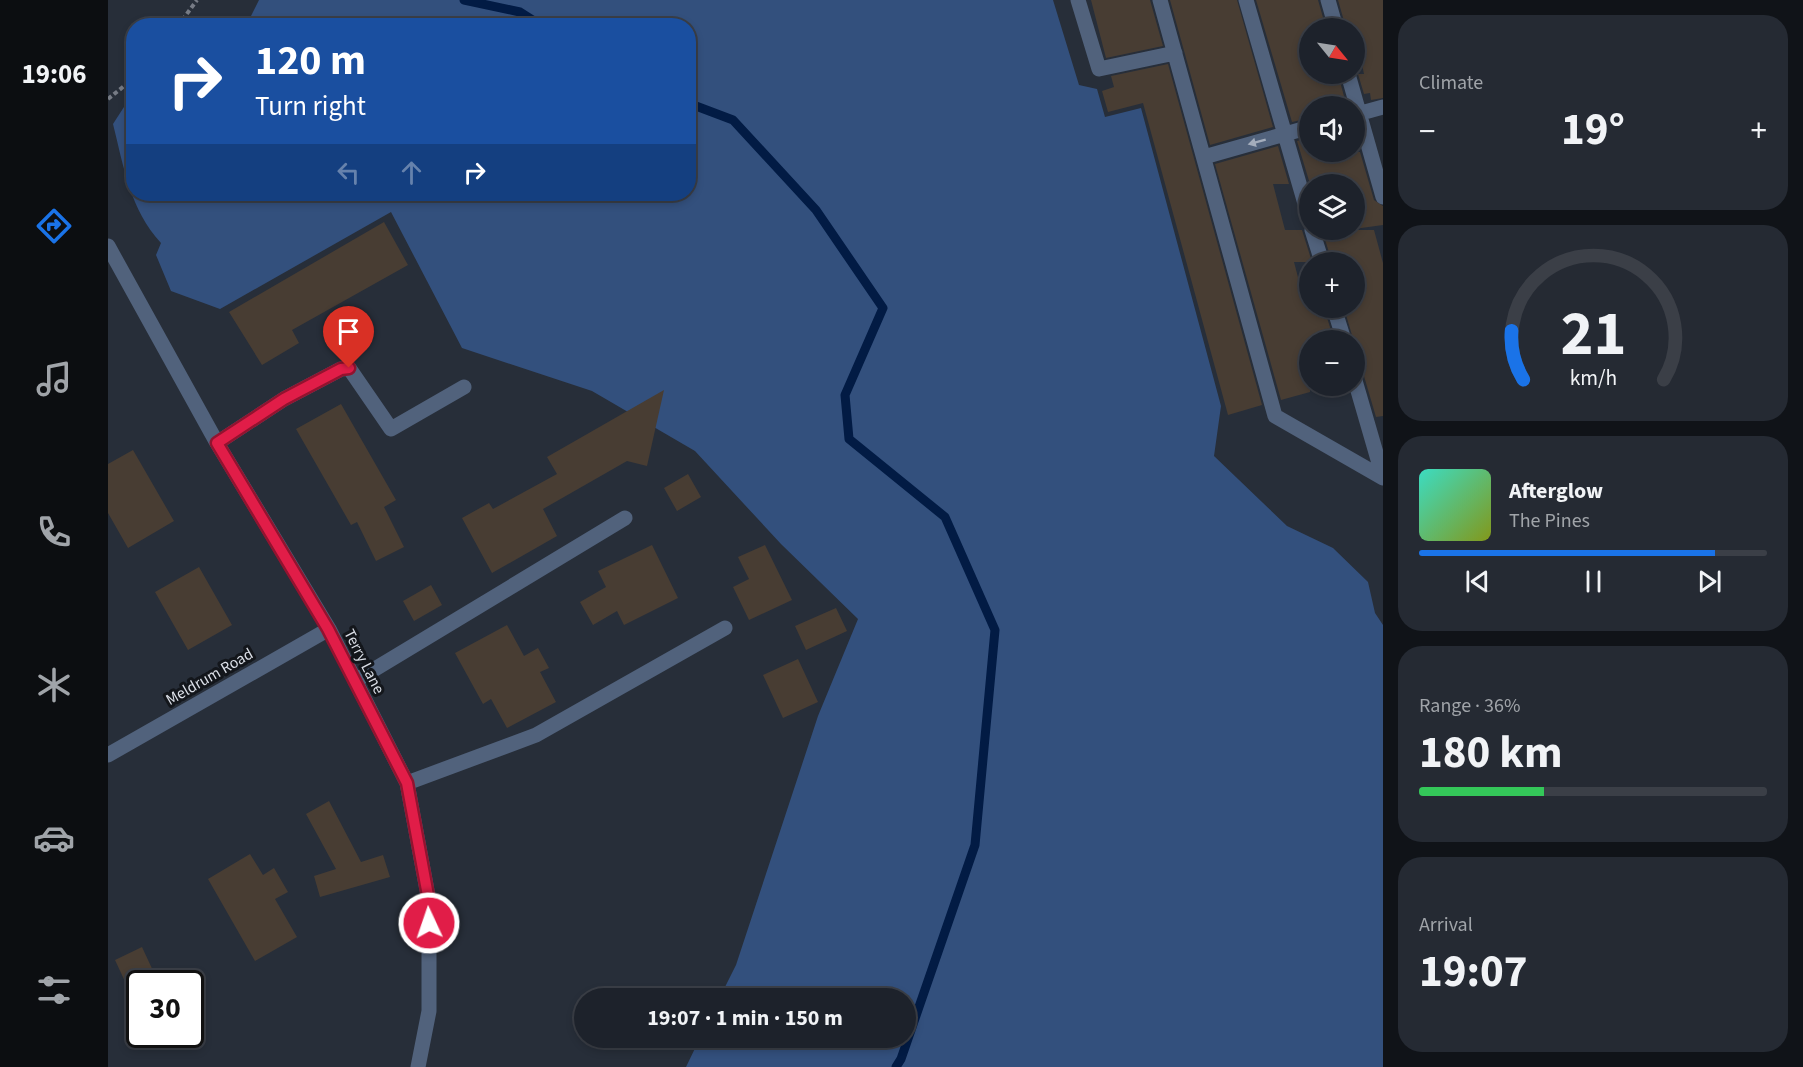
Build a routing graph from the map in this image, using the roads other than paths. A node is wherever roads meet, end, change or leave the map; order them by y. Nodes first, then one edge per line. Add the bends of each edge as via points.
1 (1078, 0) edge
2 (1160, 0) edge
3 (1246, 0) edge
4 (1328, 0) edge
5 (1333, 18) edge
6 (1175, 53) junction
7 (1383, 107) edge
8 (1365, 112) edge
9 (1299, 131) edge
10 (1285, 134) junction
11 (1365, 140) edge
12 (1204, 157) junction
13 (1299, 182) edge
14 (1383, 197) edge
15 (108, 246) edge
16 (464, 387) dead end
17 (1360, 396) edge
18 (217, 443) junction
19 (1383, 477) edge
20 (625, 518) dead end
21 (725, 628) dead end
22 (328, 629) junction
23 (355, 681) junction
24 (108, 755) edge
25 (407, 783) junction
26 (418, 1067) edge

1 - 6 street via 1099,69
2 - 6 street
3 - 10 street
4 - 5 street
6 - 12 street
7 - 8 street
9 - 10 street
10 -> 12 street
10 - 13 street
11 - 14 street
12 - 19 street via 1275,416
15 - 18 street, Terry Lane
16 - 18 street via 391,429 349,368 341,369 284,399
17 - 19 street
18 - 22 street, Terry Lane
20 - 23 street
21 - 25 street via 536,735
22 - 23 street, Terry Lane
22 - 24 street, Meldrum Road
23 - 25 street, Terry Lane
25 - 26 street, Terry Lane via 429,901 429,1011

